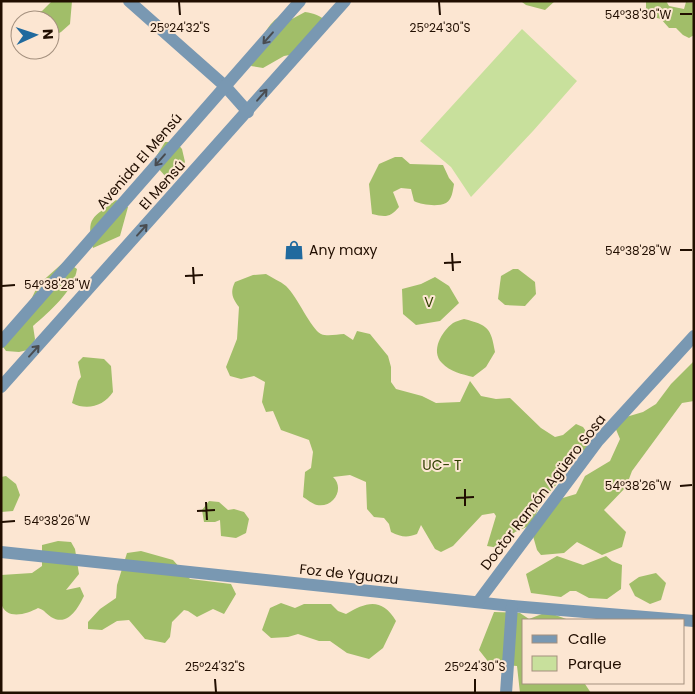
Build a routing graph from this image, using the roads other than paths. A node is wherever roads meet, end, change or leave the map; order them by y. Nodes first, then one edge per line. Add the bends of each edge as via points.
1 (129, 1) edge
2 (300, 1) edge
3 (345, 1) edge
4 (225, 86) junction
5 (248, 112) junction
6 (694, 336) edge
7 (1, 342) edge
8 (1, 387) edge
9 (1, 552) edge
10 (478, 602) junction
11 (512, 606) junction
12 (681, 619) edge
13 (506, 693) edge

1 - 4 street
2 -> 4 street, Avenida El Mensú
5 -> 3 street, El Mensú
4 - 5 street
4 -> 7 street, Avenida El Mensú
8 -> 5 street, El Mensú
6 - 10 street, Doctor Ramón Agüero Sosa via 598,441
9 - 10 street, Foz de Yguazu
10 - 11 street, Foz de Yguazu
11 - 12 street, Foz de Yguazu
11 - 13 street

